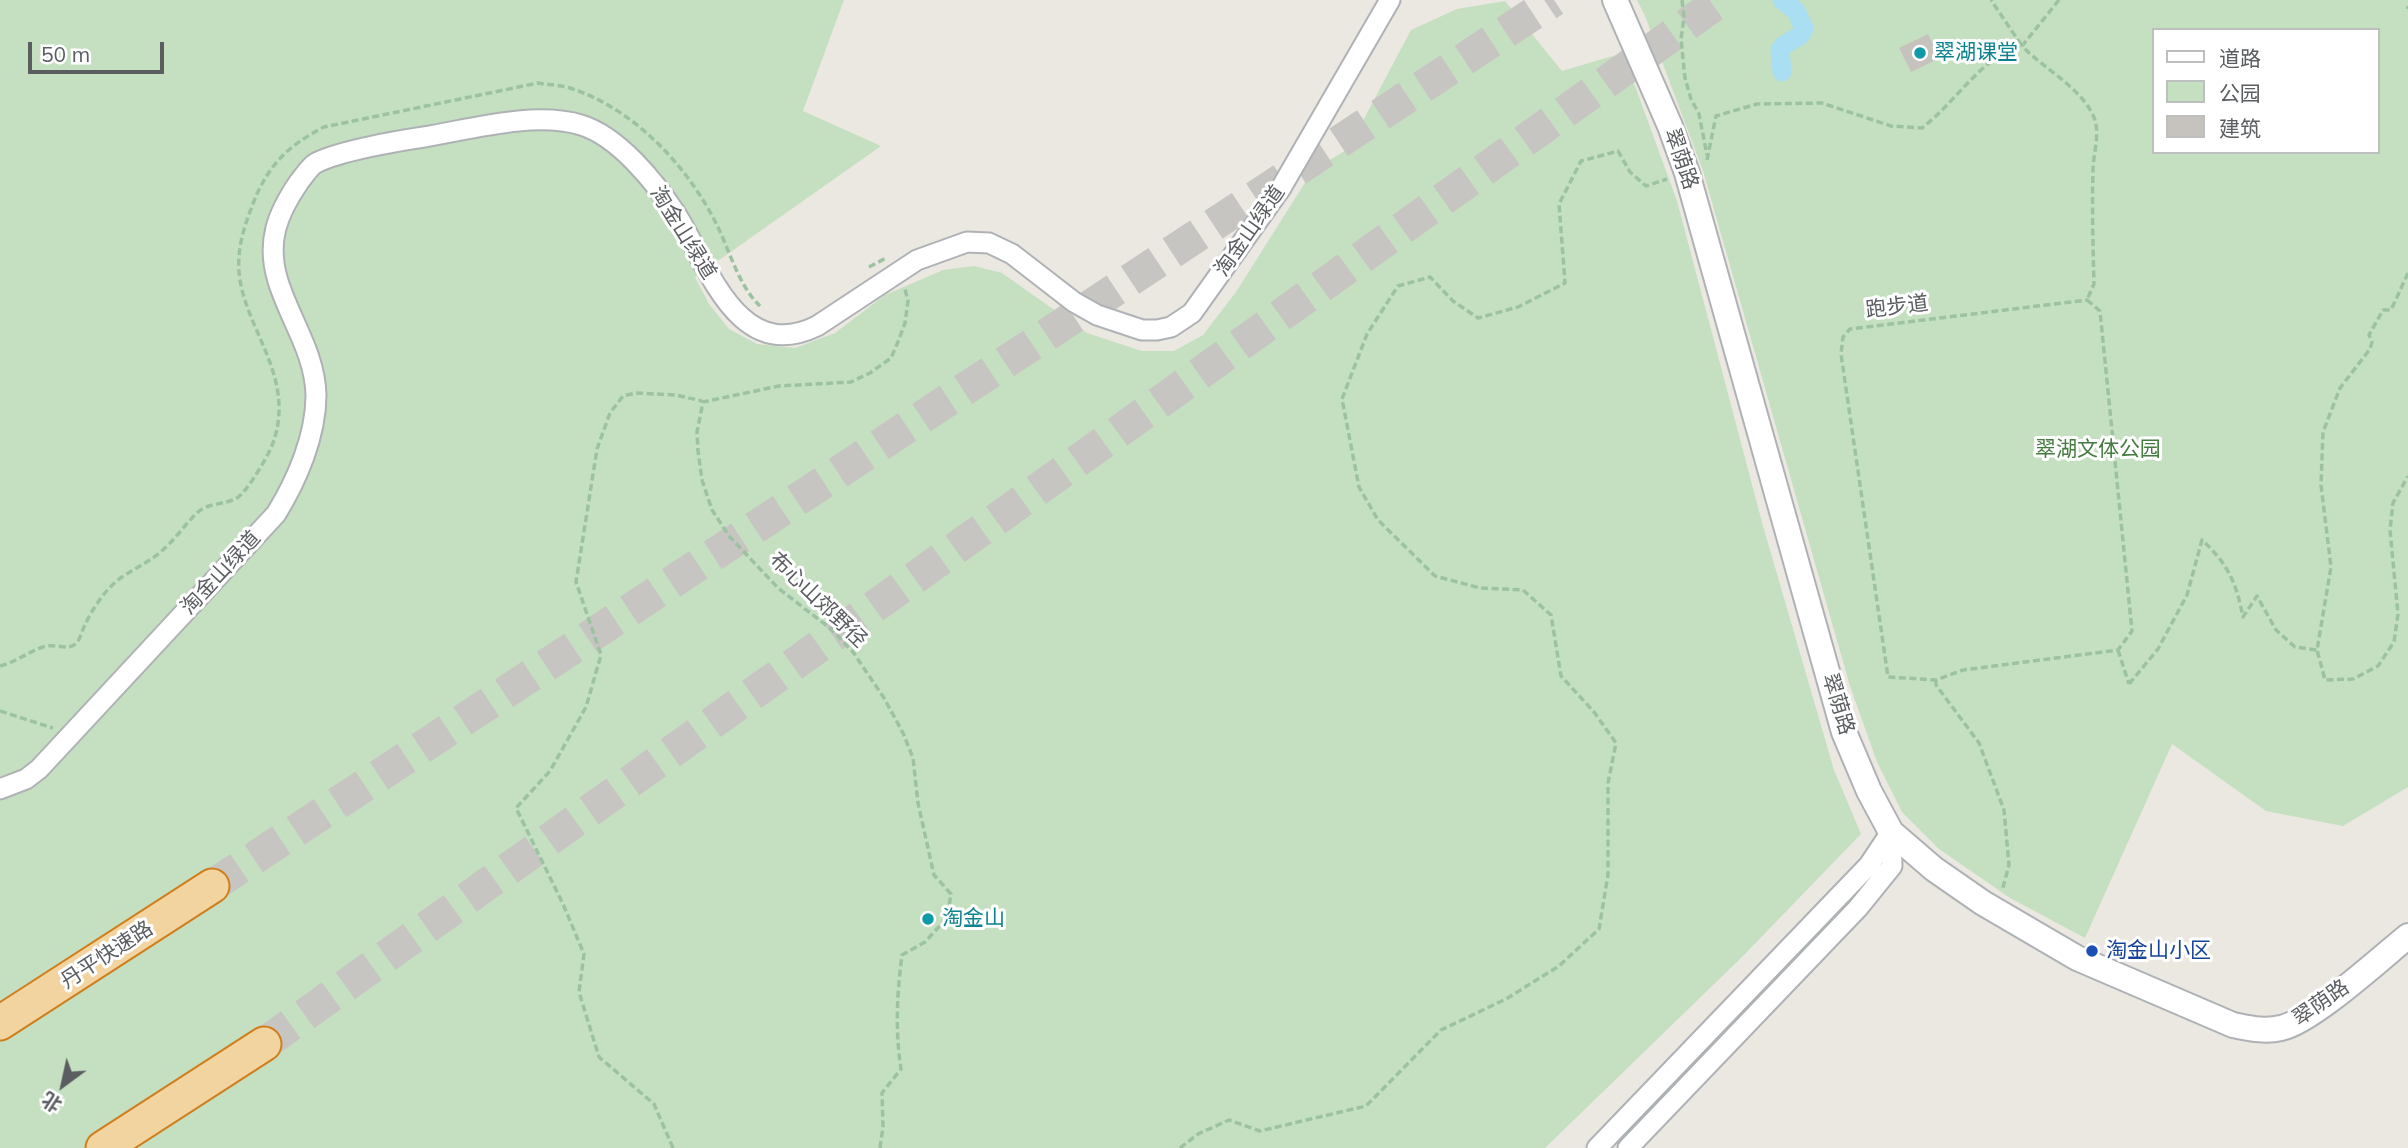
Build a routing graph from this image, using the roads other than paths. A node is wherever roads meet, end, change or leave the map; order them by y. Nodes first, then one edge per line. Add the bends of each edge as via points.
1 (1390, 0) edge
2 (1615, 0) edge
3 (0, 789) edge
4 (1891, 832) junction
5 (212, 886) tunnel mouth
6 (2408, 936) edge
7 (0, 1023) edge
8 (264, 1044) tunnel mouth
9 (103, 1148) edge
10 (1597, 1148) edge
11 (1628, 1148) edge

1 - 3 street, 淘金山绿道 via 1282,188 1192,313 1157,330 1122,325 1097,315 1012,254 989,243 967,242 917,260 802,334 766,332 732,309 687,232 630,157 581,124 516,122 404,140 314,163 291,194 273,234 278,282 312,361 316,396 310,435 291,489 276,514 39,769
2 - 4 street, 翠荫路 via 1687,173 1844,732
4 - 6 street, 翠荫路 via 1983,903 2077,958 2246,1028 2283,1028 2307,1015
4 - 10 street via 1869,864
4 - 11 street via 1892,866 1858,908
5 - 7 highway, 丹平快速路
8 - 9 highway

